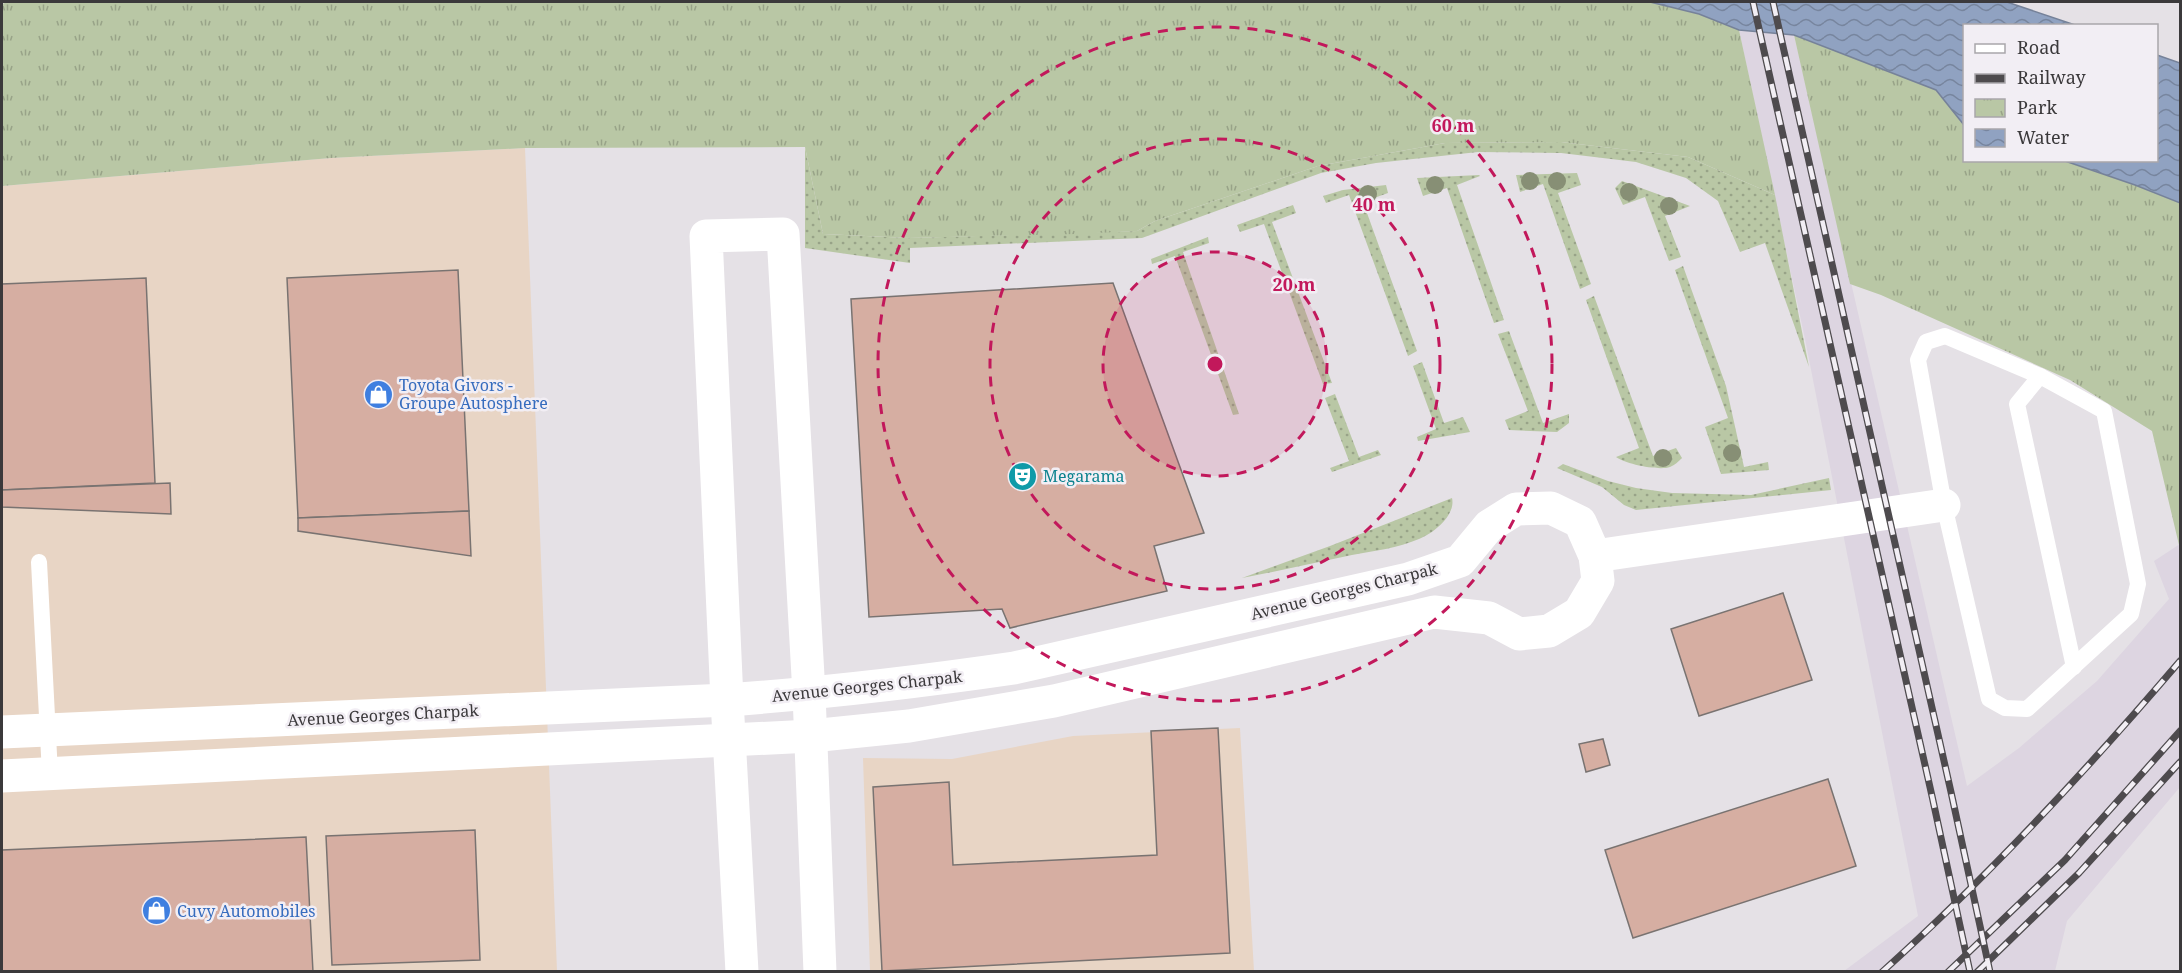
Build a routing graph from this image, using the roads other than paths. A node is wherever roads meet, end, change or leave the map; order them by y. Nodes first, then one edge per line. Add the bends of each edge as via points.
1 (2040, 376) junction
2 (1944, 505) junction
3 (1595, 556) junction
4 (39, 562) dead end
5 (2074, 667) junction
6 (973, 674) junction
7 (809, 694) junction
8 (727, 700) junction
9 (979, 714) junction
10 (49, 730) junction
11 (2, 732) edge
12 (811, 736) junction
13 (729, 739) junction
14 (50, 774) junction
15 (2, 776) edge
16 (742, 972) edge
17 (820, 972) edge

1 - 2 lane via 1945,336 1926,342 1918,360
1 - 5 lane via 2017,404
1 - 5 lane via 2104,411 2138,584 2131,614
2 - 3 street
2 - 5 lane via 1989,699 2005,708 2027,709
3 - 6 street, Avenue Georges Charpak via 1580,522 1551,508 1516,509 1489,526 1460,561 1408,579
3 - 9 street, Avenue Georges Charpak via 1598,581 1579,613 1549,631 1519,634 1489,618 1434,612 1054,701
4 - 10 lane
6 - 7 street, Avenue Georges Charpak
6 - 9 lane
7 - 8 street, Avenue Georges Charpak
7 - 8 street via 783,234 706,236
7 - 12 street
8 - 10 street, Avenue Georges Charpak
8 - 13 street
9 - 12 street, Avenue Georges Charpak
10 - 11 street, Avenue Georges Charpak
10 - 14 lane
12 - 13 street, Avenue Georges Charpak
12 - 17 street
13 - 14 street, Avenue Georges Charpak
13 - 16 street
14 - 15 street, Avenue Georges Charpak

